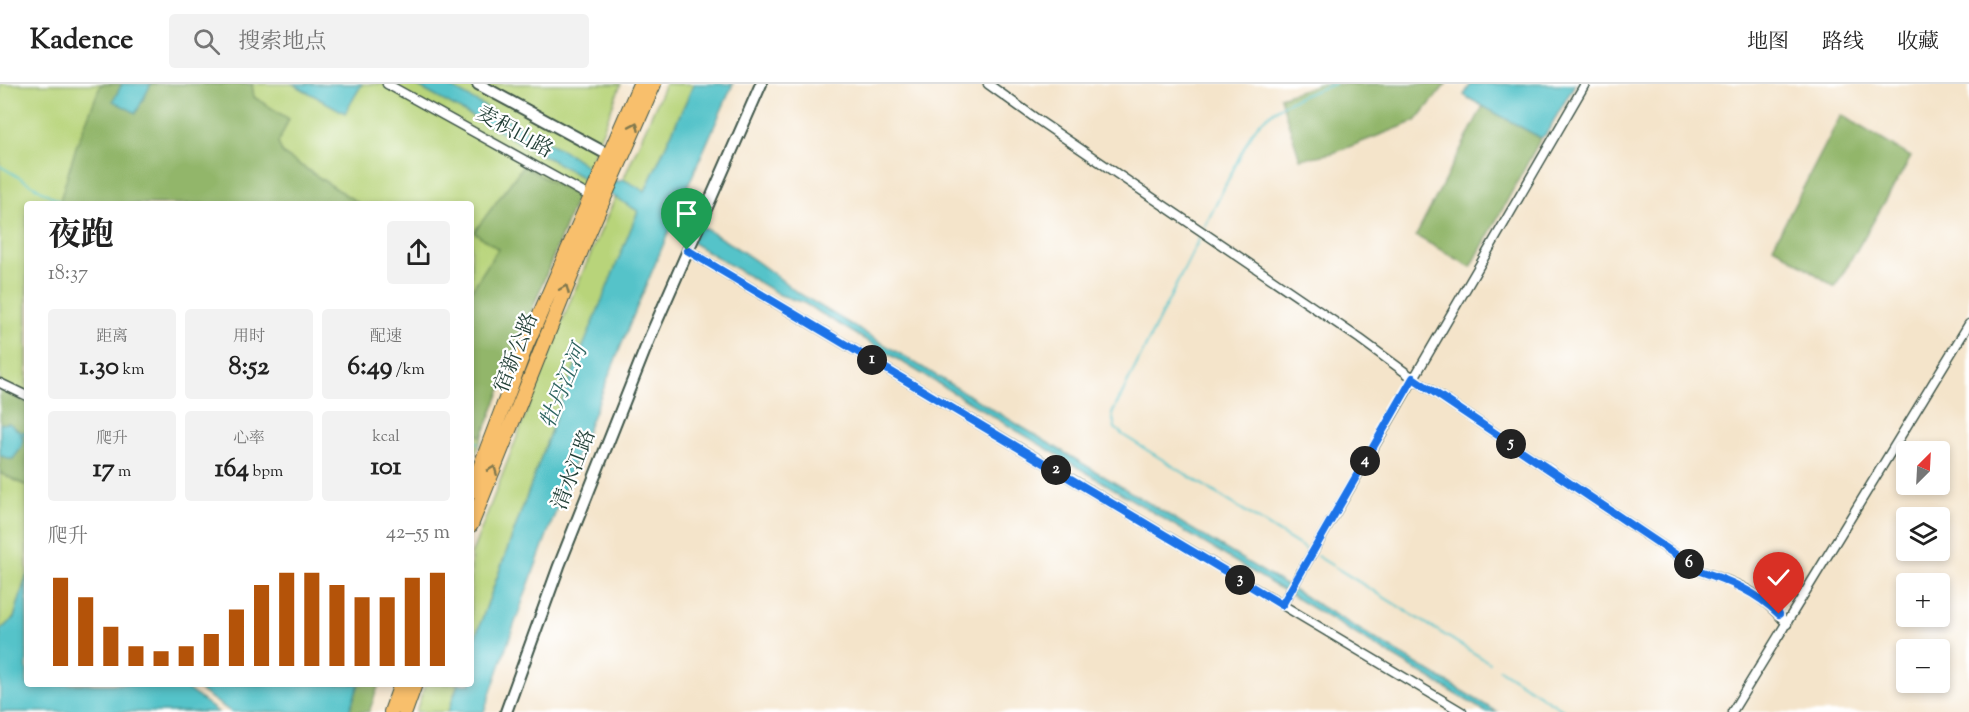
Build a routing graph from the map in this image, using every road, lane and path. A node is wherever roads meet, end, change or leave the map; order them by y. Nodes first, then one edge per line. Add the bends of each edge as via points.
1 (387, 84) edge
2 (478, 84) edge
3 (640, 84) edge
4 (654, 84) edge
5 (761, 84) edge
6 (988, 84) edge
7 (1585, 84) edge
8 (610, 162) junction
9 (596, 196) junction
10 (688, 248) junction
11 (1969, 324) edge
12 (1413, 378) junction
13 (0, 382) edge
14 (24, 394) edge
15 (474, 483) edge
16 (474, 517) edge
17 (1284, 602) junction
18 (1787, 624) junction
19 (400, 687) edge
20 (414, 687) edge
21 (391, 712) edge
22 (405, 712) edge
23 (506, 712) edge
24 (1462, 712) edge
25 (1732, 712) edge

1 - 9 street, 麦积山路
2 - 8 street
3 - 8 highway
8 -> 4 highway
5 - 10 street, 清水江路
6 - 12 street
7 - 12 street
8 - 9 highway
9 - 15 highway, 宿新公路 via 526,346
16 -> 9 highway, 宿新公路
10 - 17 street
10 - 23 street, 清水江路 via 611,433
11 - 18 street
12 - 17 street
12 - 18 street via 1700,571 1736,584 1764,600
13 - 14 street
17 - 24 street
18 - 25 street
19 - 21 highway
20 - 22 highway

